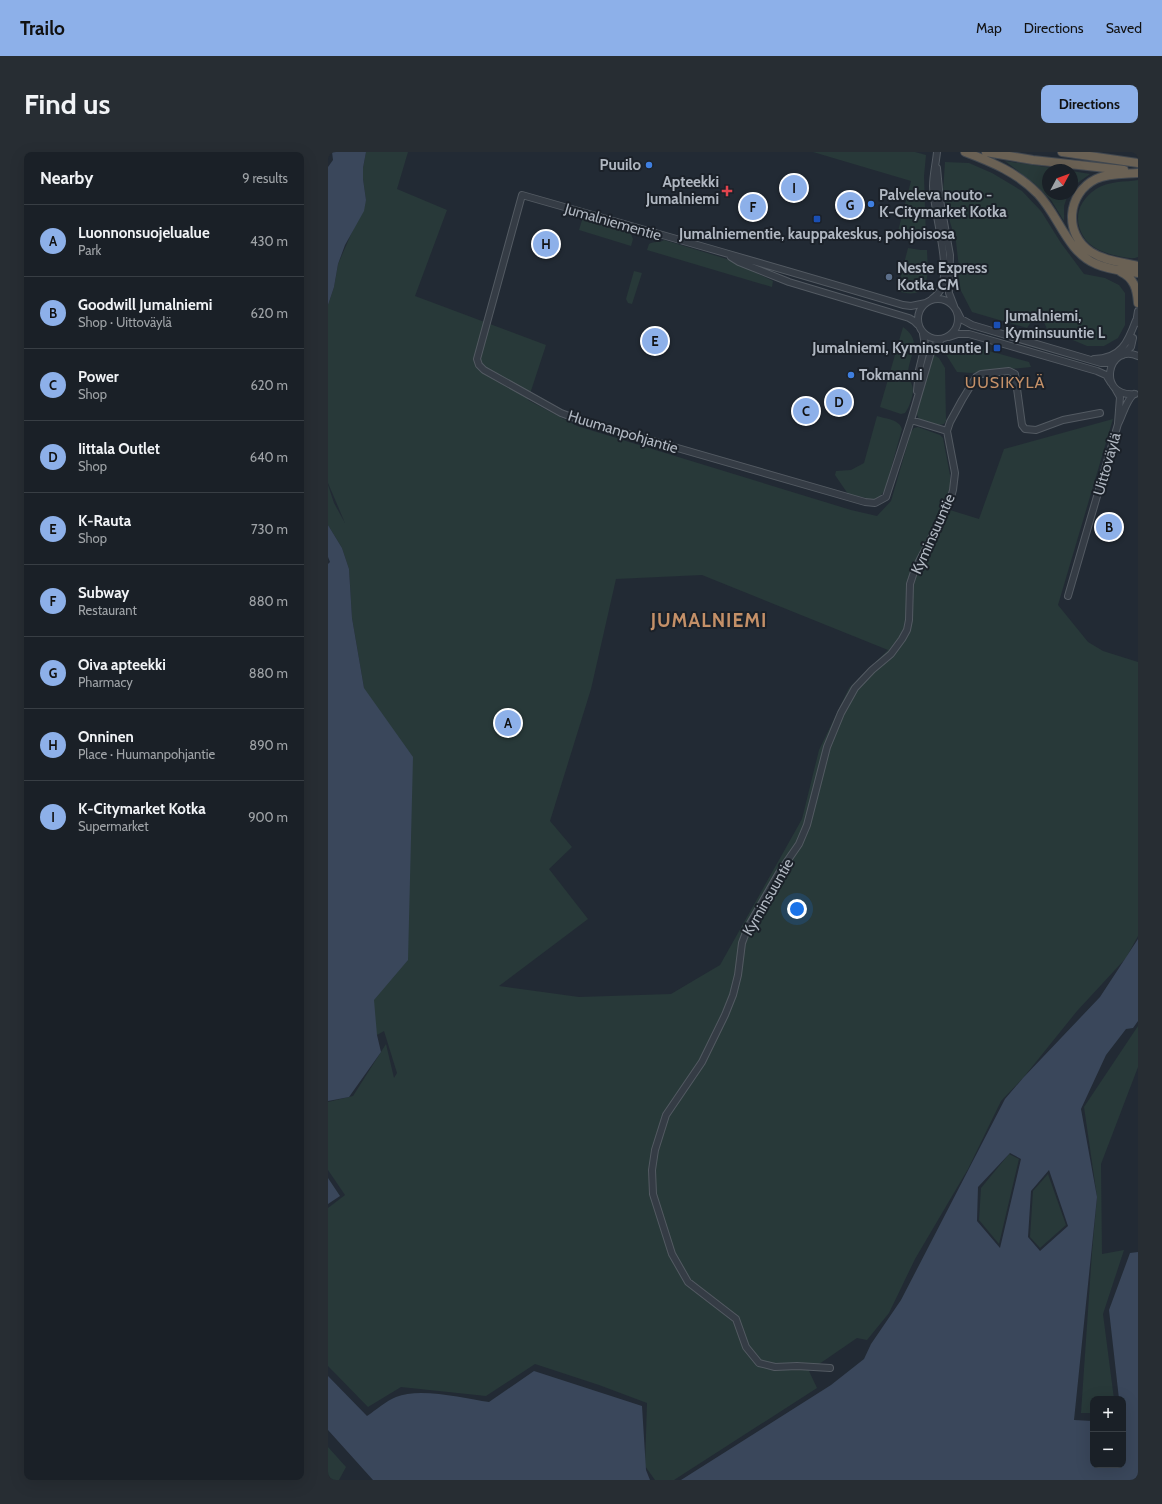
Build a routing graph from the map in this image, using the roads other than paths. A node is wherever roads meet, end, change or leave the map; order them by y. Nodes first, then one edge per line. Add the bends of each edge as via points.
1 (937, 152) edge
2 (965, 152) edge
3 (986, 152) edge
4 (1062, 152) edge
5 (936, 160) junction
6 (1138, 163) edge
7 (1138, 172) edge
8 (522, 195) joint
9 (728, 255) junction
10 (1138, 266) edge
11 (1115, 269) junction
12 (1138, 273) edge
13 (932, 299) junction
14 (926, 303) junction
15 (1138, 303) edge
16 (955, 308) junction
17 (1138, 310) edge
18 (1136, 320) junction
19 (918, 325) junction
20 (922, 332) junction
21 (949, 337) junction
22 (941, 340) junction
23 (1138, 356) edge
24 (1120, 357) junction
25 (1088, 358) junction
26 (1111, 383) junction
27 (1115, 388) junction
28 (1136, 393) edge
29 (917, 399) junction
30 (1100, 413) dead end
31 (911, 420) junction
32 (1118, 424) junction
33 (947, 431) junction
34 (1068, 596) dead end
35 (830, 1368) dead end

1 - 5 street
2 - 11 highway via 1008,170 1029,184 1046,202 1078,252 1097,265
3 - 7 highway
4 - 6 highway
5 - 13 street via 933,186 943,271 942,287
5 - 16 street via 950,255 949,293
7 - 10 highway via 1112,175 1092,181 1078,195 1072,214 1074,230 1084,247 1099,256
8 - 9 street, Jumalniementie
8 - 31 street, Huumanpohjantie via 479,349 477,359 484,370 561,413 580,420 864,502 878,503 886,497
9 - 14 street, Jumalniementie via 903,305
9 - 19 street, Jumalniementie via 789,282 909,318
11 - 12 highway
11 - 15 highway via 1131,279 1137,290
13 - 14 street
13 - 16 street via 948,301
14 - 19 street via 919,312
16 - 21 street via 958,324
16 - 25 street via 961,319 969,324
17 - 18 street
18 - 24 street via 1131,347
18 - 25 street via 1130,337 1121,350 1106,357
19 - 20 street
20 - 22 street via 932,339
20 - 29 street via 925,345 919,370
21 - 22 street
21 - 26 street via 969,334 1027,350 1097,371 1106,376
22 - 29 street via 931,352
23 - 24 street via 1129,354
24 - 25 street via 1107,363
24 - 26 street via 1112,363 1109,376
26 - 27 street
27 - 28 street via 1127,394
27 - 32 street, Uittoväylä via 1120,397
28 - 32 street, Uittoväylä via 1128,400
29 - 31 street
30 - 33 street via 1063,420 1036,430 1025,429 1022,425 1015,374 1009,371 981,374 973,380
31 - 33 street
32 - 34 street, Uittoväylä
33 - 35 street, Kyminsuuntie via 955,473 953,490 915,569 910,584 909,620 906,630 891,654 855,688 840,713 827,747 807,825 799,844 748,927 742,943 733,995 702,1062 666,1115 655,1150 652,1170 653,1194 672,1254 688,1282 736,1319 746,1347 759,1362 775,1367

